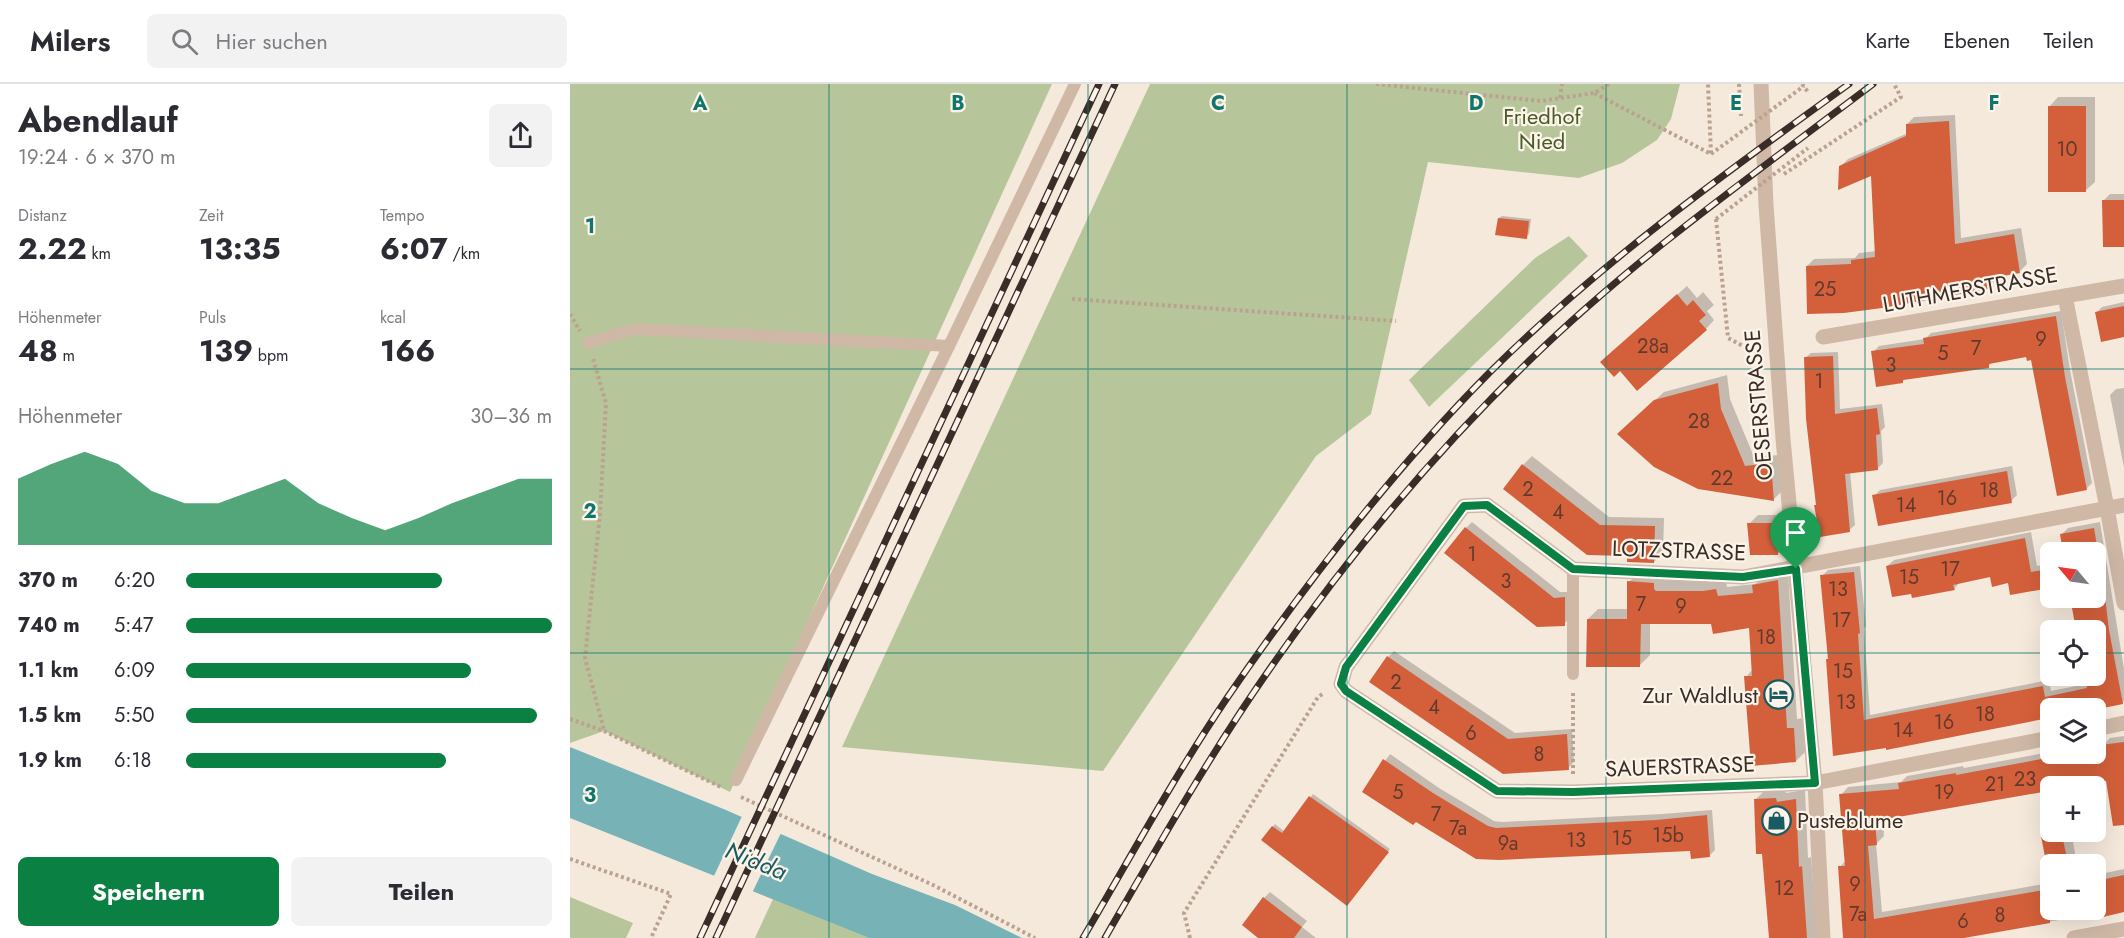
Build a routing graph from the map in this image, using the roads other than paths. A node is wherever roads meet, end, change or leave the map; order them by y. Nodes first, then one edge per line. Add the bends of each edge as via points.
1 (1075, 84) edge
2 (1761, 84) edge
3 (2124, 286) edge
4 (2065, 296) junction
5 (1823, 338) dead end
6 (588, 343) road end
7 (949, 346) junction
8 (2124, 505) edge
9 (2107, 508) junction
10 (1573, 569) junction
11 (1796, 569) junction
12 (2124, 603) edge
13 (1573, 674) road end
14 (2124, 723) edge
15 (2106, 727) edge
16 (2040, 740) edge
17 (736, 780) dead end
18 (1815, 783) junction
19 (2124, 929) edge
20 (1823, 938) edge
21 (2074, 938) edge

1 - 7 lane
2 - 11 street, OESERSTRASSE via 1766,205
3 - 4 street, LUTHMERSTRASSE
4 - 5 street, LUTHMERSTRASSE
4 - 9 street
6 - 7 lane via 635,329
7 - 17 lane
8 - 9 street, LOTZSTRASSE
9 - 11 street, LOTZSTRASSE
9 - 12 street
10 - 11 street, LOTZSTRASSE via 1743,577
10 - 13 lane
10 - 18 street, SAUERSTRASSE via 1487,505 1464,506 1346,667 1341,684 1497,791
11 - 18 street, OESERSTRASSE
14 - 15 street
16 - 18 street, SAUERSTRASSE
18 - 20 street, OESERSTRASSE
19 - 21 street

